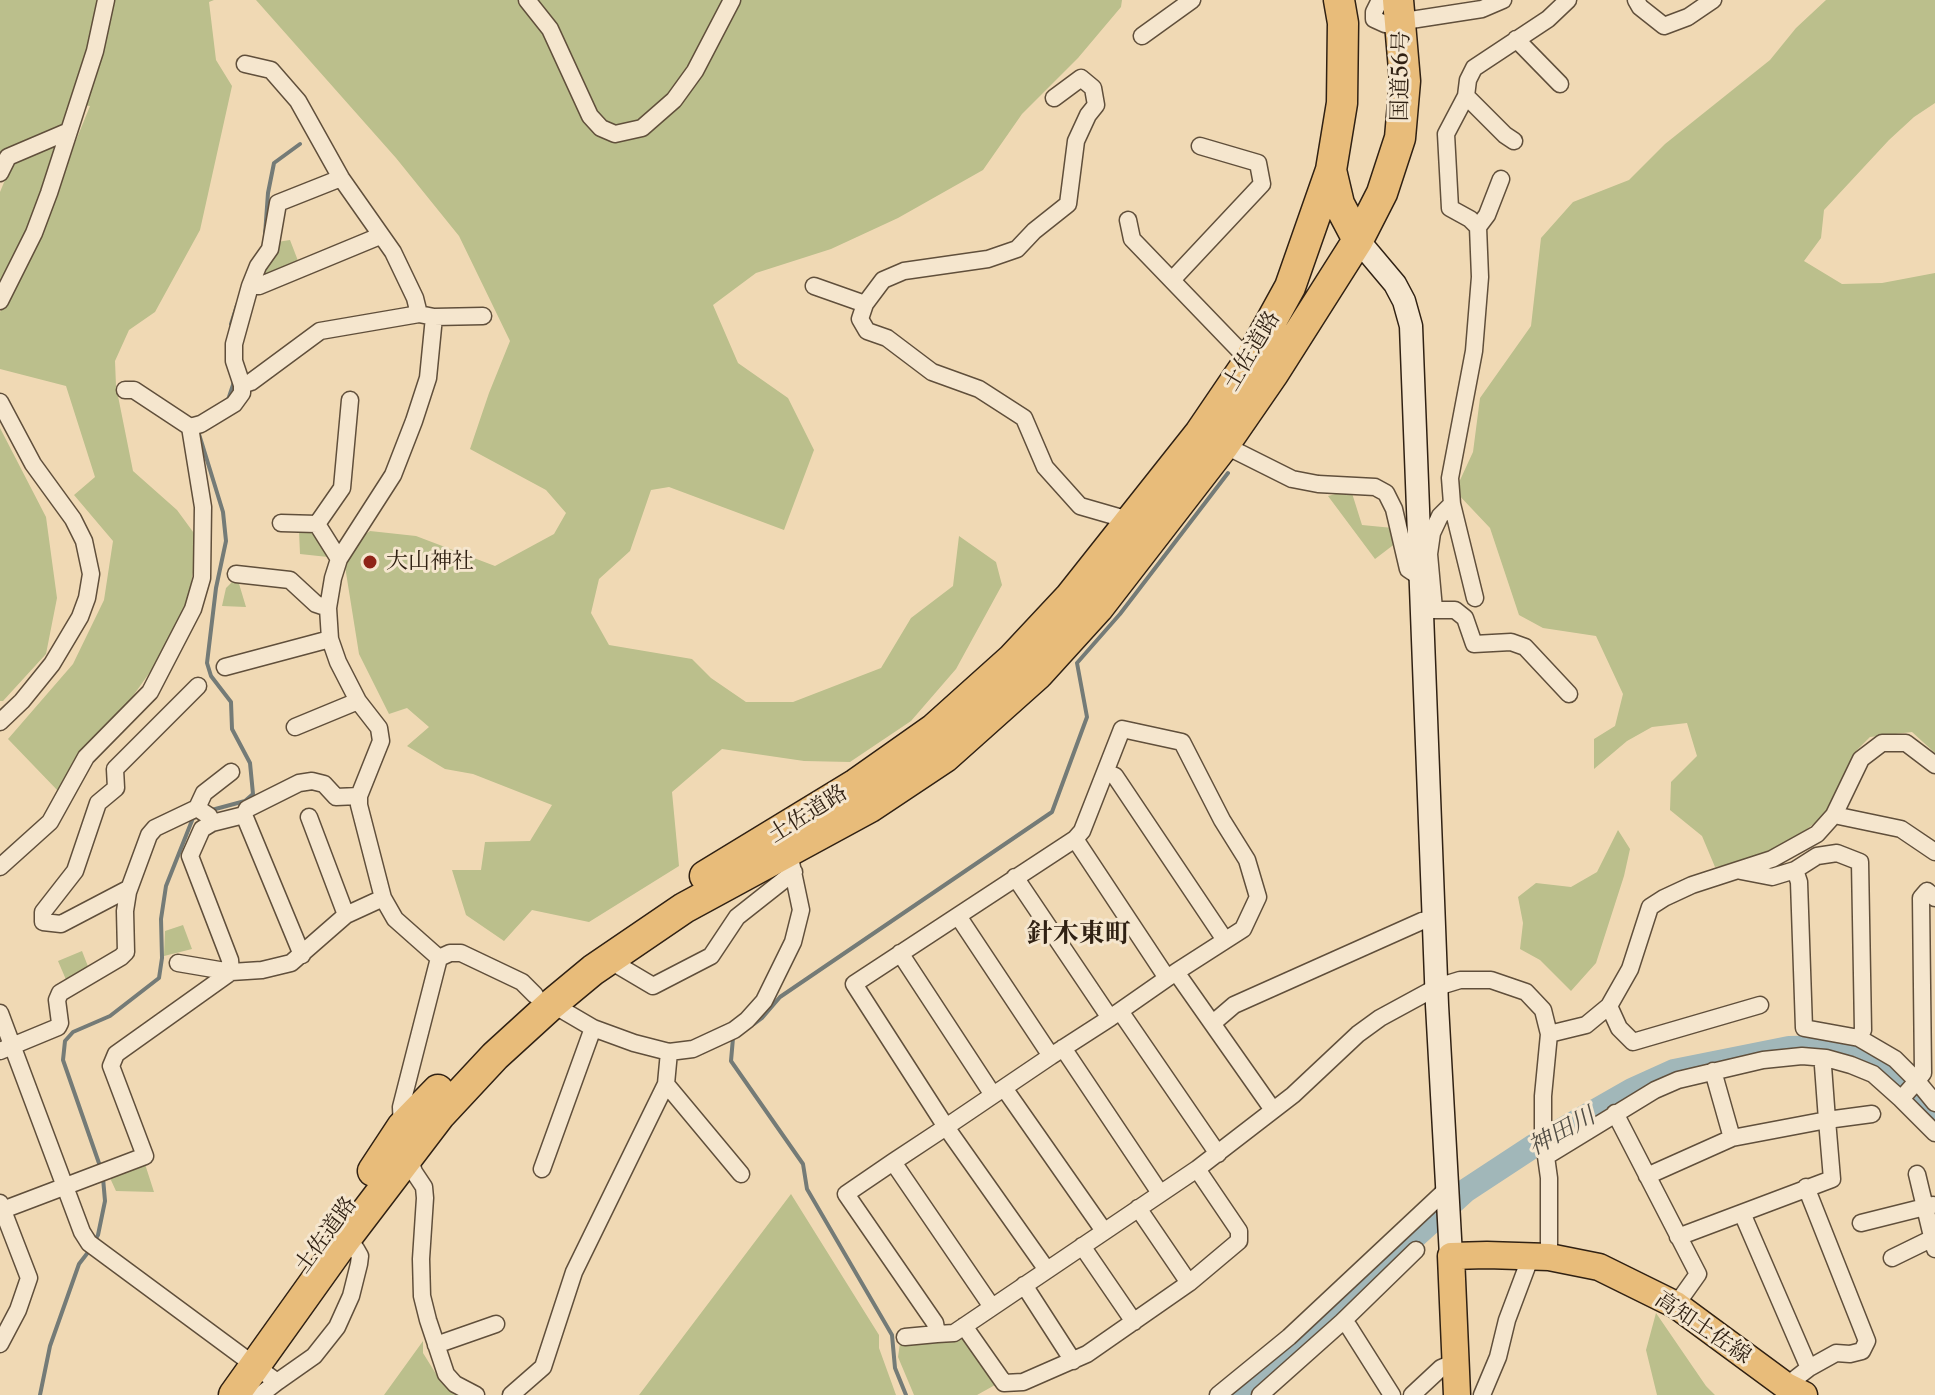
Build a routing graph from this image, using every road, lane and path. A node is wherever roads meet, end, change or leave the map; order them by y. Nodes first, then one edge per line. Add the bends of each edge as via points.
1 (106, 0) edge
2 (527, 0) edge
3 (732, 0) edge
4 (1192, 0) edge
5 (1339, 0) edge
6 (1380, 0) edge
7 (1503, 0) edge
8 (1568, 0) edge
9 (1636, 0) edge
10 (1713, 0) edge
11 (1400, 11) edge
12 (1142, 36) dead end
13 (1516, 39) junction
14 (245, 64) dead end
15 (1560, 84) dead end
16 (1466, 96) junction
17 (1054, 98) dead end
18 (69, 131) junction
19 (1514, 141) dead end
20 (1200, 146) dead end
21 (1331, 170) junction
22 (0, 173) edge
23 (341, 178) junction
24 (1501, 179) dead end
25 (1128, 220) dead end
26 (1478, 227) junction
27 (380, 234) junction
28 (1358, 240) junction
29 (1296, 272) junction
30 (1172, 280) junction
31 (250, 286) junction
32 (814, 286) dead end
33 (0, 301) edge
34 (865, 304) junction
35 (426, 315) junction
36 (483, 316) dead end
37 (1251, 358) junction
38 (242, 385) junction
39 (125, 390) dead end
40 (350, 400) dead end
41 (0, 402) edge
42 (190, 427) junction
43 (1224, 445) junction
44 (1452, 504) junction
45 (1132, 521) junction
46 (281, 523) dead end
47 (317, 524) junction
48 (339, 559) junction
49 (236, 574) dead end
50 (1420, 577) junction
51 (1475, 598) dead end
52 (328, 608) junction
53 (1428, 610) junction
54 (330, 639) junction
55 (225, 667) dead end
56 (198, 686) dead end
57 (1569, 694) dead end
58 (358, 701) junction
59 (0, 722) edge
60 (295, 727) dead end
61 (1935, 765) edge
62 (231, 772) dead end
63 (1107, 773) junction
64 (359, 796) junction
65 (204, 814) junction
66 (244, 815) junction
67 (1834, 815) junction
68 (309, 817) dead end
69 (1075, 839) junction
70 (1935, 852) edge
71 (792, 863) junction
72 (0, 867) edge
73 (1795, 870) junction
74 (1740, 871) junction
75 (1015, 877) junction
76 (128, 892) junction
77 (383, 898) junction
78 (1935, 898) edge
79 (346, 915) junction
80 (958, 916) junction
81 (1434, 919) junction
82 (1225, 940) junction
83 (900, 953) junction
84 (302, 955) junction
85 (439, 958) junction
86 (609, 960) junction
87 (178, 963) dead end
88 (231, 972) junction
89 (1172, 975) junction
90 (1437, 987) junction
91 (543, 1000) junction
92 (1760, 1005) dead end
93 (1609, 1006) junction
94 (0, 1013) edge
95 (1115, 1014) junction
96 (1213, 1023) junction
97 (593, 1028) junction
98 (1549, 1034) junction
99 (1859, 1038) junction
100 (6, 1049) edge
101 (669, 1052) junction
102 (1057, 1052) junction
103 (1826, 1058) junction
104 (1713, 1071) junction
105 (666, 1084) junction
106 (999, 1091) junction
107 (1909, 1091) junction
108 (1935, 1103) edge
109 (1273, 1110) junction
110 (1615, 1113) junction
111 (1872, 1114) dead end
112 (1827, 1120) junction
113 (946, 1127) junction
114 (1935, 1133) edge
115 (1732, 1138) junction
116 (405, 1141) junction
117 (1545, 1146) junction
118 (1218, 1154) junction
119 (893, 1162) junction
120 (542, 1169) dead end
121 (1197, 1169) junction
122 (741, 1174) dead end
123 (1917, 1174) dead end
124 (1647, 1176) junction
125 (66, 1187) junction
126 (1806, 1187) junction
127 (1160, 1193) junction
128 (1447, 1194) junction
129 (1930, 1206) edge
130 (1, 1208) edge
131 (1138, 1208) junction
132 (1742, 1213) junction
133 (1861, 1223) dead end
134 (1104, 1231) junction
135 (1678, 1237) junction
136 (344, 1241) junction
137 (1934, 1241) edge
138 (1082, 1246) junction
139 (1416, 1250) dead end
140 (1451, 1256) junction
141 (1540, 1256) junction
142 (1892, 1258) dead end
143 (1047, 1270) junction
144 (1189, 1283) junction
145 (1024, 1285) junction
146 (1676, 1305) junction
147 (992, 1307) junction
148 (1134, 1322) junction
149 (1342, 1322) junction
150 (496, 1324) dead end
151 (964, 1326) junction
152 (937, 1334) junction
153 (905, 1337) dead end
154 (0, 1344) edge
155 (436, 1345) junction
156 (1073, 1361) junction
157 (1455, 1362) junction
158 (257, 1367) junction
159 (1809, 1368) junction
160 (1000, 1389) edge
161 (1795, 1390) edge
162 (209, 1395) edge
163 (234, 1395) edge
164 (260, 1395) edge
165 (476, 1395) edge
166 (511, 1395) edge
167 (1218, 1395) edge
168 (1260, 1395) edge
169 (1392, 1395) edge
170 (1412, 1395) edge
171 (1457, 1395) edge
172 (1482, 1395) edge

1 - 18 street
2 - 3 street via 550,29 590,116 615,134 642,128 674,100
4 - 12 street
5 - 21 highway via 1342,103
6 - 11 street via 1374,19 1385,24
7 - 11 street via 1482,9
8 - 13 street
9 - 10 street via 1664,26
11 - 28 highway, 国道56号 via 1405,81 1400,138 1382,193
13 - 15 street
13 - 16 street via 1474,68
14 - 23 street via 271,70 298,101
16 - 19 street
16 - 26 street via 1446,134 1450,208
17 - 34 street via 1081,78 1093,88 1096,105 1076,141 1068,204 1017,249 988,259 904,271 883,280
18 - 22 street via 8,157
18 - 33 street via 38,222
20 - 30 street via 1258,163 1262,184
21 - 28 highway via 1339,204
21 - 29 highway, 土佐道路
23 - 27 street
23 - 31 street via 278,203 270,249
24 - 26 street
25 - 30 street via 1132,239
26 - 44 street via 1479,306 1450,478
27 - 31 street
27 - 35 street
28 - 29 highway via 1337,243
28 - 43 highway, 土佐道路
28 - 50 street via 1395,284 1411,326
29 - 37 highway, 土佐道路
30 - 37 street
31 - 38 street via 234,344
32 - 34 street
34 - 45 street via 860,319 867,331 887,338 932,372 979,389 1024,418 1045,467 1080,506
35 - 36 street
35 - 38 street via 320,331
35 - 48 street via 428,378 414,421 393,475
37 - 45 highway, 土佐道路
38 - 42 street via 234,404
39 - 42 street via 134,390
40 - 47 street via 342,488
41 - 59 street via 33,464 73,519 91,574 80,617 52,664
42 - 72 street via 203,507 202,578 193,609 150,692 86,757 50,822
43 - 50 street via 1292,479 1375,487 1386,493 1408,569
43 - 71 highway, 土佐道路 via 1098,608 1038,674 945,757
44 - 51 street
44 - 53 street via 1432,533
45 - 91 highway, 土佐道路 via 1012,659 934,729 584,956
46 - 47 street
47 - 48 street
48 - 52 street
49 - 52 street via 290,580
50 - 53 street
52 - 54 street
53 - 57 street via 1455,610 1465,618 1474,644 1511,642 1525,647
53 - 81 street
54 - 55 street
54 - 58 street
56 - 76 street via 115,769 116,788 98,803 75,871 43,912 43,922 61,924
58 - 60 street
58 - 64 street via 379,728 381,741
61 - 67 street via 1906,743 1882,743 1861,759
62 - 65 street via 204,793
63 - 69 street
63 - 82 street via 1115,776
63 - 82 street via 1122,729 1182,742 1247,860 1258,897 1243,929
64 - 66 street via 336,797 324,784 299,783
64 - 77 street
65 - 66 street
65 - 76 street via 169,820 149,835
65 - 88 street via 190,856
66 - 84 street
67 - 70 street via 1901,829
67 - 74 street via 1797,847
68 - 79 street
69 - 75 street
69 - 89 street
71 - 86 highway, 土佐道路 via 684,908
71 - 86 street via 737,917 711,956 653,986
71 - 101 street via 801,910 793,942 764,1001 720,1038
73 - 74 street via 1772,877
73 - 99 street via 1804,1028
73 - 99 street via 1827,854 1860,862
74 - 93 street via 1692,885 1650,907 1630,969
75 - 80 street
75 - 95 street
76 - 100 street via 126,952 60,993 58,1027
77 - 79 street
77 - 85 street via 395,919
78 - 107 street via 1927,891 1921,898 1923,1073
79 - 84 street
80 - 83 street
80 - 102 street
81 - 90 street
81 - 96 street via 1234,1005
82 - 89 street
83 - 106 street
83 - 113 street via 854,984
84 - 88 street via 262,970
85 - 91 street via 461,953 522,982
85 - 116 street via 401,1107
86 - 91 highway, 土佐道路
87 - 88 street
88 - 125 street via 116,1054 111,1066 145,1156
89 - 95 street
89 - 96 street
90 - 98 street via 1491,980 1526,992 1543,1010
90 - 109 street via 1358,1034
90 - 128 street
91 - 97 street
91 - 116 highway, 土佐道路 via 440,1115
92 - 93 street via 1633,1042
93 - 98 street via 1586,1025
94 - 100 street
95 - 102 street
95 - 118 street
96 - 109 street
97 - 101 street
97 - 120 street
98 - 117 street
99 - 107 street via 1895,1059
100 - 125 street
101 - 105 street
102 - 106 street
102 - 127 street
103 - 104 street via 1763,1060
103 - 107 street
103 - 112 street
104 - 110 street via 1678,1080
104 - 115 street
105 - 122 street
105 - 166 street via 574,1272 543,1367
106 - 113 street
106 - 134 street
107 - 108 street
107 - 114 street
109 - 118 street
110 - 117 street
110 - 124 street
111 - 112 street
112 - 115 street
112 - 126 street via 1832,1179
113 - 119 street
113 - 143 street
115 - 124 street
116 - 136 highway, 土佐道路
116 - 155 street via 424,1187 422,1296
116 - 158 highway, 土佐道路 via 377,1166
117 - 141 street
118 - 121 street
119 - 147 street
119 - 152 street via 846,1194 935,1323
121 - 127 street
121 - 144 street via 1239,1231 1239,1241
123 - 129 street
124 - 135 street
125 - 130 street
125 - 158 street via 93,1246
126 - 132 street
126 - 159 street via 1867,1341 1862,1351 1836,1353
127 - 131 street
128 - 140 street
128 - 167 street
129 - 133 street
129 - 137 street
130 - 154 street via 29,1278
131 - 134 street
131 - 144 street
132 - 135 street
132 - 159 street
134 - 138 street
135 - 146 street via 1698,1274
136 - 158 highway, 土佐道路
136 - 158 street via 360,1256 337,1327 314,1356
137 - 142 street
138 - 143 street
138 - 148 street
139 - 149 street
140 - 141 main road, 高知土佐線
140 - 157 main road
141 - 146 main road, 高知土佐線 via 1599,1267
141 - 172 street via 1507,1320
143 - 145 street
144 - 148 street
145 - 147 street
145 - 156 street
146 - 161 main road, 高知土佐線
147 - 151 street
148 - 156 street
149 - 168 street
149 - 169 street
150 - 155 street
151 - 152 street
151 - 160 street
152 - 153 street
155 - 165 street via 446,1374
156 - 160 street
157 - 170 street
157 - 171 main road
158 - 162 highway, 土佐道路
158 - 163 highway, 土佐道路
158 - 164 street
159 - 161 street

